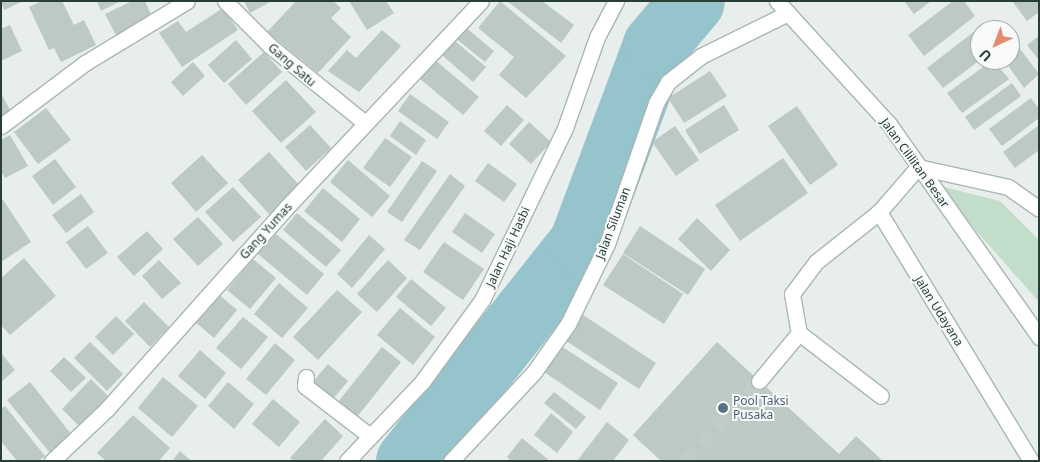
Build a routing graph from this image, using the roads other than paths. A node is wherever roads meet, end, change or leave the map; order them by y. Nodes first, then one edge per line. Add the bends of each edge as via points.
1 (187, 1) edge
2 (225, 1) edge
3 (481, 1) edge
4 (616, 1) edge
5 (777, 1) edge
6 (788, 13) junction
7 (365, 123) junction
8 (1, 126) edge
9 (918, 167) junction
10 (1039, 209) edge
11 (879, 212) junction
12 (799, 333) junction
13 (1039, 337) edge
14 (306, 378) dead end
15 (758, 381) tunnel mouth
16 (882, 396) dead end
17 (370, 436) junction
18 (52, 461) edge
19 (347, 461) edge
20 (451, 461) edge
21 (1032, 461) edge

1 - 8 street via 85,63
2 - 7 street, Gang Satu via 270,46
3 - 7 street, Gang Yumas
4 - 17 street, Jalan Haji Hasbi via 597,37 565,128 482,300 422,382
5 - 6 street, Jalan Cililitan Besar
6 - 9 street, Jalan Cililitan Besar via 889,124
6 - 20 street, Jalan Siluman via 701,56 668,82 656,104 607,244 568,324 534,372
7 - 18 street, Gang Yumas via 107,409
9 - 10 street via 1008,187
9 - 11 street
9 - 13 street, Jalan Cililitan Besar
11 - 12 street via 816,262 792,294
11 - 21 street, Jalan Udayana
12 - 15 street
12 - 16 street
14 - 17 street via 305,386
17 - 19 street, Jalan Haji Hasbi

